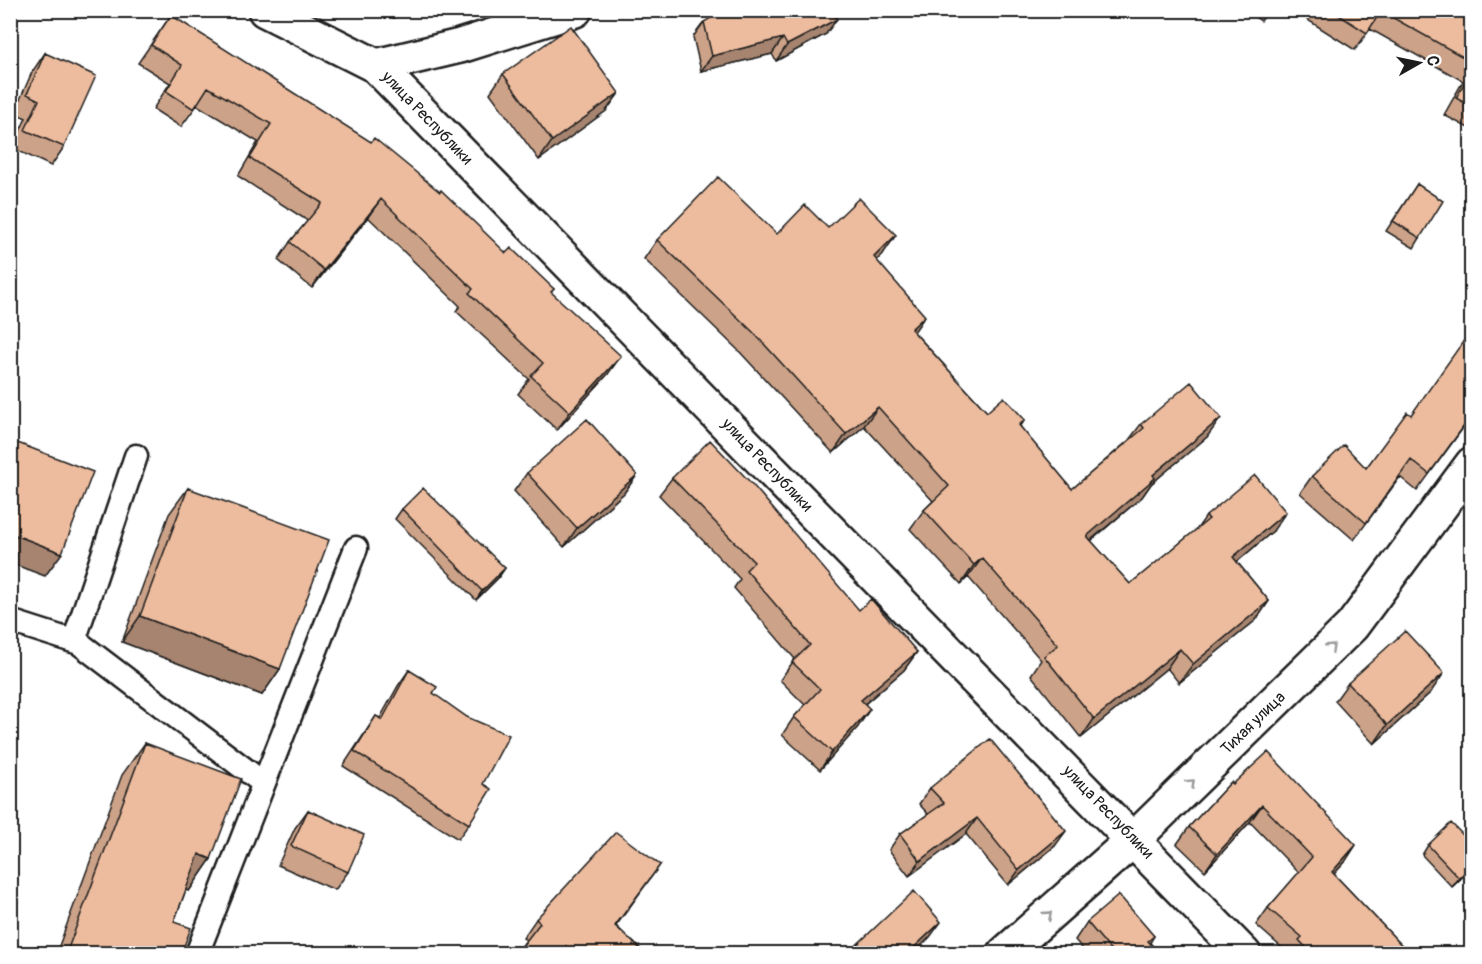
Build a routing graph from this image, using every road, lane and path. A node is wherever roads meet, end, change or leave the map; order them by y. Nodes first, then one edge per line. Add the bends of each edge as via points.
1 (266, 10) edge
2 (575, 10) edge
3 (376, 66) junction
4 (136, 456) dead end
5 (1472, 464) edge
6 (356, 548) dead end
7 (10, 621) edge
8 (74, 641) junction
9 (263, 783) junction
10 (1134, 839) junction
11 (197, 954) edge
12 (1004, 954) edge
13 (1244, 954) edge

1 - 3 street, улица Республики
2 - 3 street via 460,46
3 - 10 street, улица Республики
4 - 8 lane
10 -> 5 street, Тихая улица via 1352,626
6 - 9 lane
7 - 8 lane
8 - 9 lane
9 - 11 lane
12 -> 10 street, Тихая улица
10 - 13 street, улица Республики

